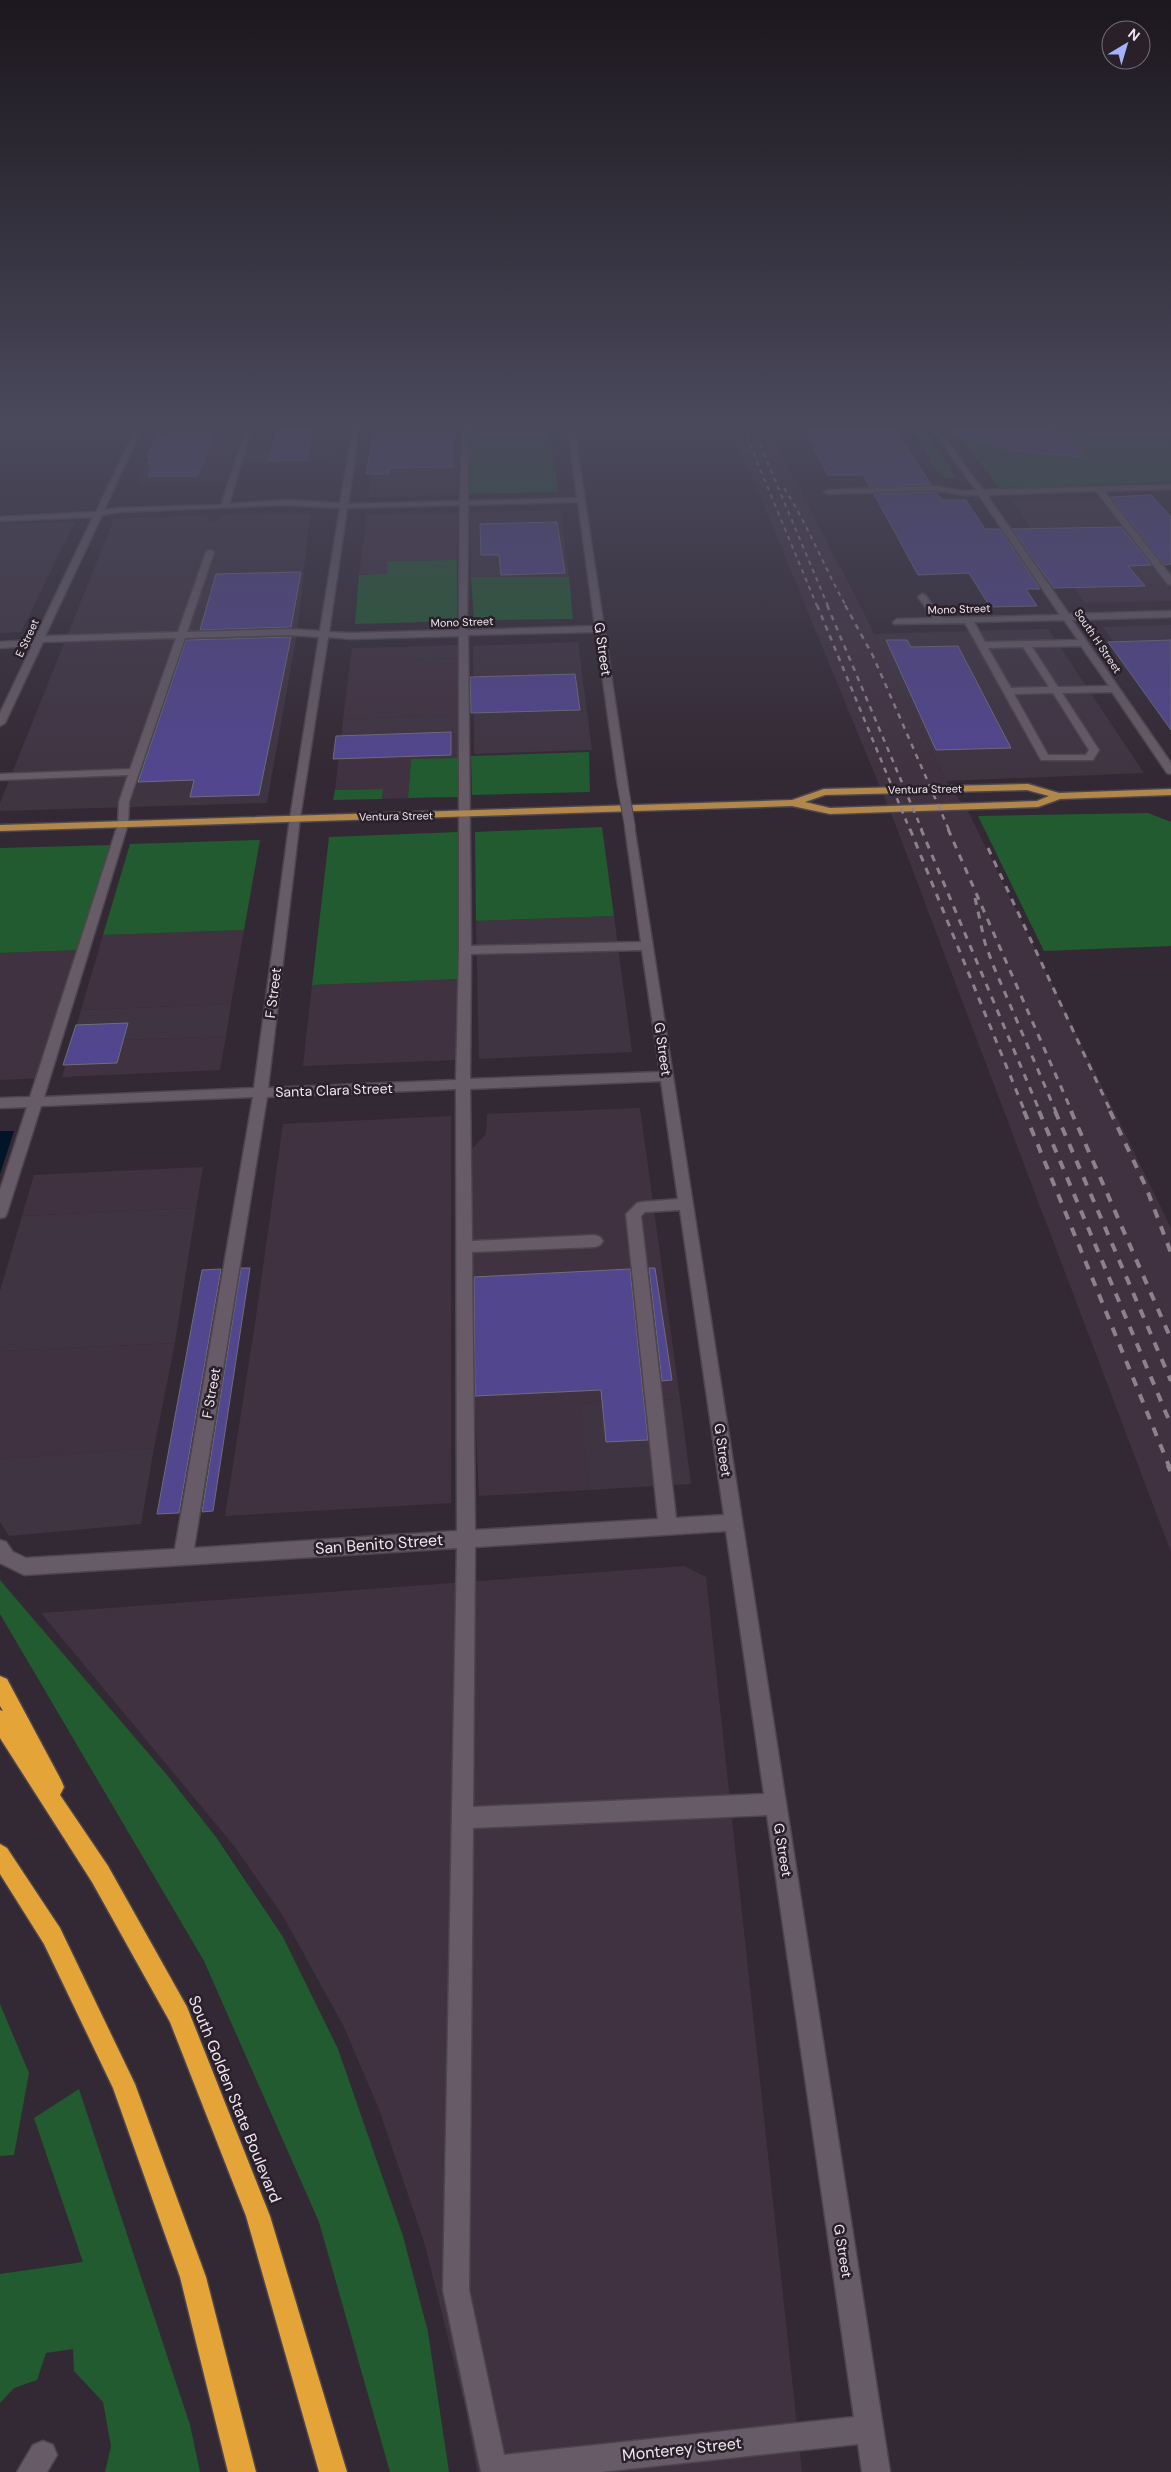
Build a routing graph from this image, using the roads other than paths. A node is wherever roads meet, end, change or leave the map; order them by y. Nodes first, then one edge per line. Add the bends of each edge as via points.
1 (85, 543) edge
2 (338, 543) edge
3 (464, 543) edge
4 (588, 543) edge
5 (1016, 543) edge
6 (1141, 543) edge
7 (210, 552) dead end
8 (1171, 582) edge
9 (922, 597) dead end
10 (1171, 614) edge
11 (1067, 617) junction
12 (940, 620) junction
13 (968, 620) junction
14 (897, 622) dead end
15 (600, 629) junction
16 (463, 633) junction
17 (181, 635) junction
18 (324, 635) junction
19 (38, 642) junction
20 (1084, 642) junction
21 (1026, 644) junction
22 (0, 645) edge
23 (982, 645) junction
24 (1116, 689) junction
25 (1056, 690) junction
26 (1008, 691) junction
27 (0, 723) edge
28 (1171, 771) edge
29 (134, 772) junction
30 (0, 777) edge
31 (1171, 792) edge
32 (1059, 796) junction
33 (792, 803) junction
34 (463, 814) junction
35 (295, 818) junction
36 (123, 824) junction
37 (0, 828) edge
38 (648, 946) junction
39 (465, 950) junction
40 (667, 1076) junction
41 (463, 1085) junction
42 (261, 1093) junction
43 (34, 1102) junction
44 (0, 1103) edge
45 (687, 1204) junction
46 (0, 1213) edge
47 (595, 1241) dead end
48 (464, 1247) junction
49 (734, 1522) junction
50 (668, 1526) junction
51 (465, 1539) junction
52 (0, 1548) edge
53 (183, 1558) junction
54 (0, 1686) edge
55 (0, 1720) edge
56 (776, 1804) junction
57 (462, 1818) junction
58 (0, 1855) edge
59 (100, 1874) junction
60 (870, 2429) junction
61 (511, 2469) edge
62 (242, 2472) edge
63 (333, 2472) edge
64 (876, 2472) edge

1 - 19 street, E Street
2 - 18 street, F Street
3 - 16 street
4 - 15 street, G Street
5 - 11 street, South H Street
6 - 8 street
7 - 17 street
9 - 12 street
10 - 11 street, Mono Street
11 - 13 street, Mono Street
11 - 20 street, South H Street
12 - 13 street, Mono Street
12 - 14 street, Mono Street
13 - 23 street
15 - 16 street, Mono Street
15 - 38 street, G Street, bridge
16 - 18 street, Mono Street
16 - 34 street
17 - 18 street, Mono Street via 290,632
17 - 19 street, Mono Street
17 - 29 street
18 - 35 street, F Street
19 - 22 street
19 - 27 street, E Street
20 - 21 street
20 - 24 street, South H Street
21 - 23 street
21 - 25 street
23 - 26 street
24 - 25 street
24 - 28 street, South H Street
25 - 26 street
25 - 26 street via 1094,750 1089,758 1045,758
29 - 30 street
29 - 36 street via 124,802
31 - 32 main road, Ventura Street
32 - 33 main road, Ventura Street via 1038,804 830,811
32 - 33 main road, Ventura Street via 1028,787 824,792
33 - 34 main road, Ventura Street
34 - 35 main road, Ventura Street
34 - 39 street
35 - 36 main road, Ventura Street
35 - 42 street, F Street
36 - 37 main road, Ventura Street
36 - 43 street
38 - 39 street
38 - 40 street, G Street
39 - 41 street
40 - 41 street, Santa Clara Street
40 - 45 street, G Street
41 - 42 street, Santa Clara Street
41 - 48 street
42 - 43 street, Santa Clara Street
42 - 53 street, F Street
43 - 44 street, Santa Clara Street
43 - 46 street
45 - 49 street, G Street
45 - 50 street via 642,1207 633,1214
47 - 48 street
48 - 51 street
49 - 50 street, San Benito Street
49 - 56 street, G Street
50 - 51 street, San Benito Street
51 - 53 street, San Benito Street
51 - 57 street
52 - 53 street, San Benito Street via 7,1558 24,1568
54 - 59 highway
55 - 59 highway, South Golden State Boulevard
56 - 57 street
56 - 60 street, G Street
57 - 61 street via 456,2290
58 - 62 highway via 52,1936 123,2084 193,2277
59 - 63 highway, South Golden State Boulevard via 178,2015 258,2216
60 - 61 street, Monterey Street
60 - 64 street, G Street

